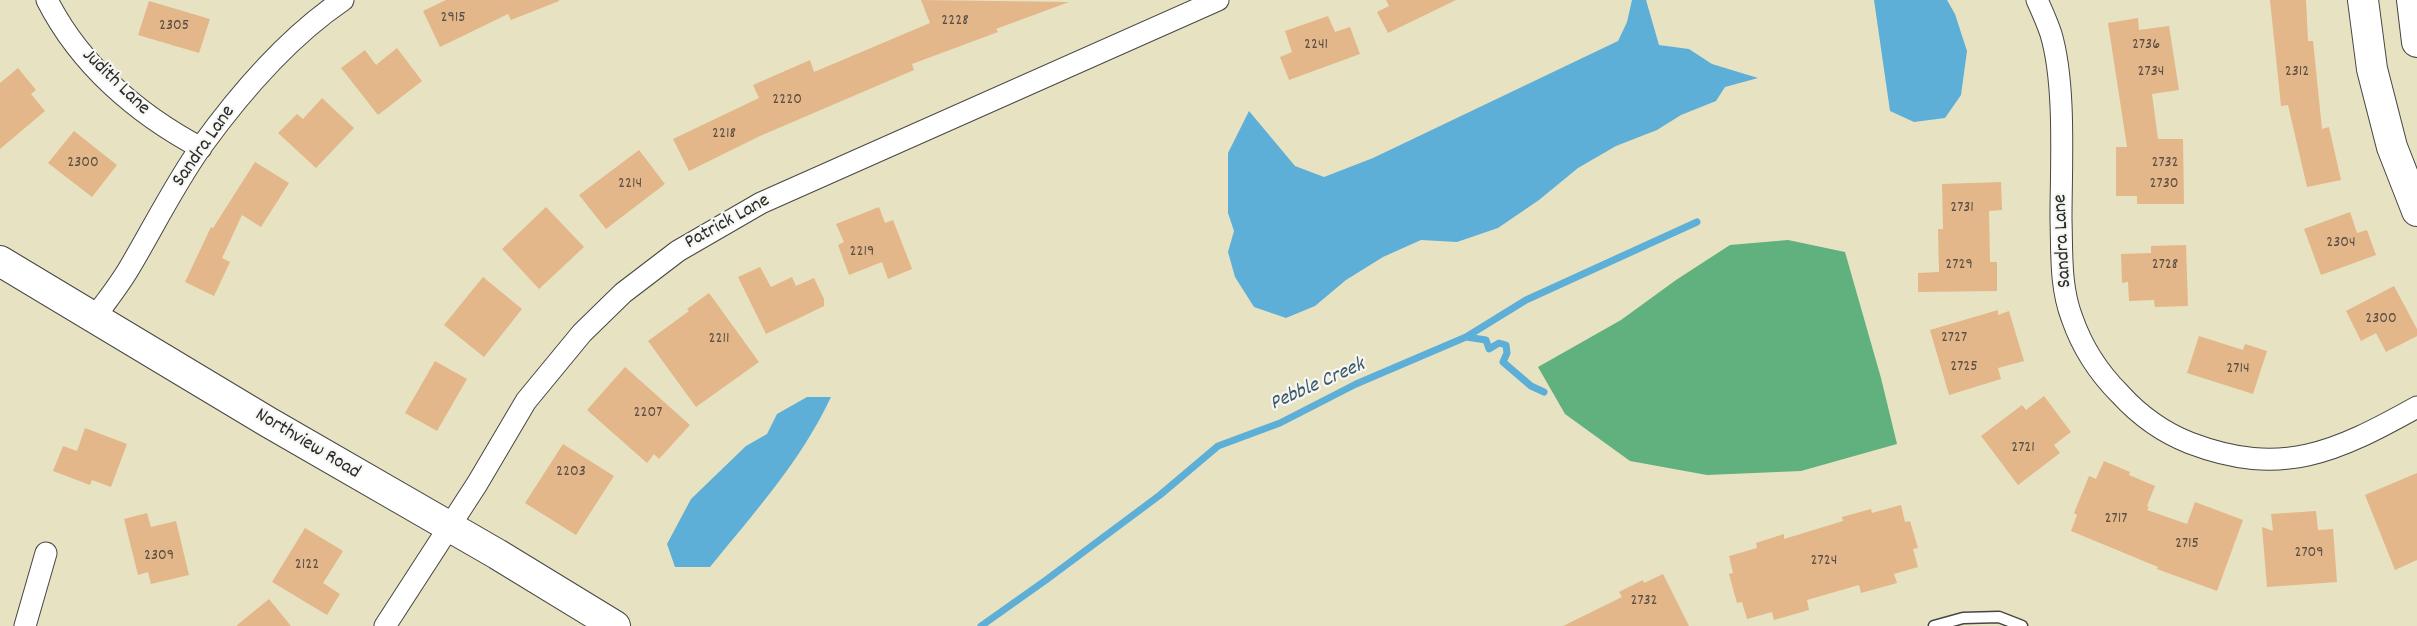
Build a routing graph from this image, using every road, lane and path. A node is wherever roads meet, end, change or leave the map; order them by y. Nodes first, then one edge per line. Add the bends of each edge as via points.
1 (47, 0) edge
2 (342, 0) edge
3 (1218, 0) edge
4 (2037, 0) edge
5 (2362, 0) edge
6 (2412, 0) edge
7 (2417, 42) edge
8 (201, 148) junction
9 (2409, 169) edge
10 (2417, 211) edge
11 (0, 261) edge
12 (95, 317) junction
13 (2417, 407) edge
14 (448, 526) junction
15 (46, 553) dead end
16 (25, 626) edge
17 (385, 626) edge
18 (615, 626) edge
19 (1934, 626) edge
20 (2022, 626) edge

1 - 8 street, Judith Lane via 56,19 90,64 154,121
2 - 8 street, Sandra Lane via 298,36 252,83
3 - 14 street, Patrick Lane via 761,203 678,250 624,294 566,351 526,401
4 - 13 street, Sandra Lane via 2051,35 2060,89 2064,283 2071,318 2106,380 2136,411 2168,434 2212,451 2268,460 2314,455 2353,441
5 - 9 street via 2372,69 2392,147
6 - 7 street
8 - 12 street, Sandra Lane via 130,267
9 - 10 street
11 - 12 street, Northview Road
12 - 14 street, Northview Road
14 - 17 street, Patrick Lane
14 - 18 street, Northview Road
15 - 16 street
19 - 20 lane via 1963,618 1999,617

